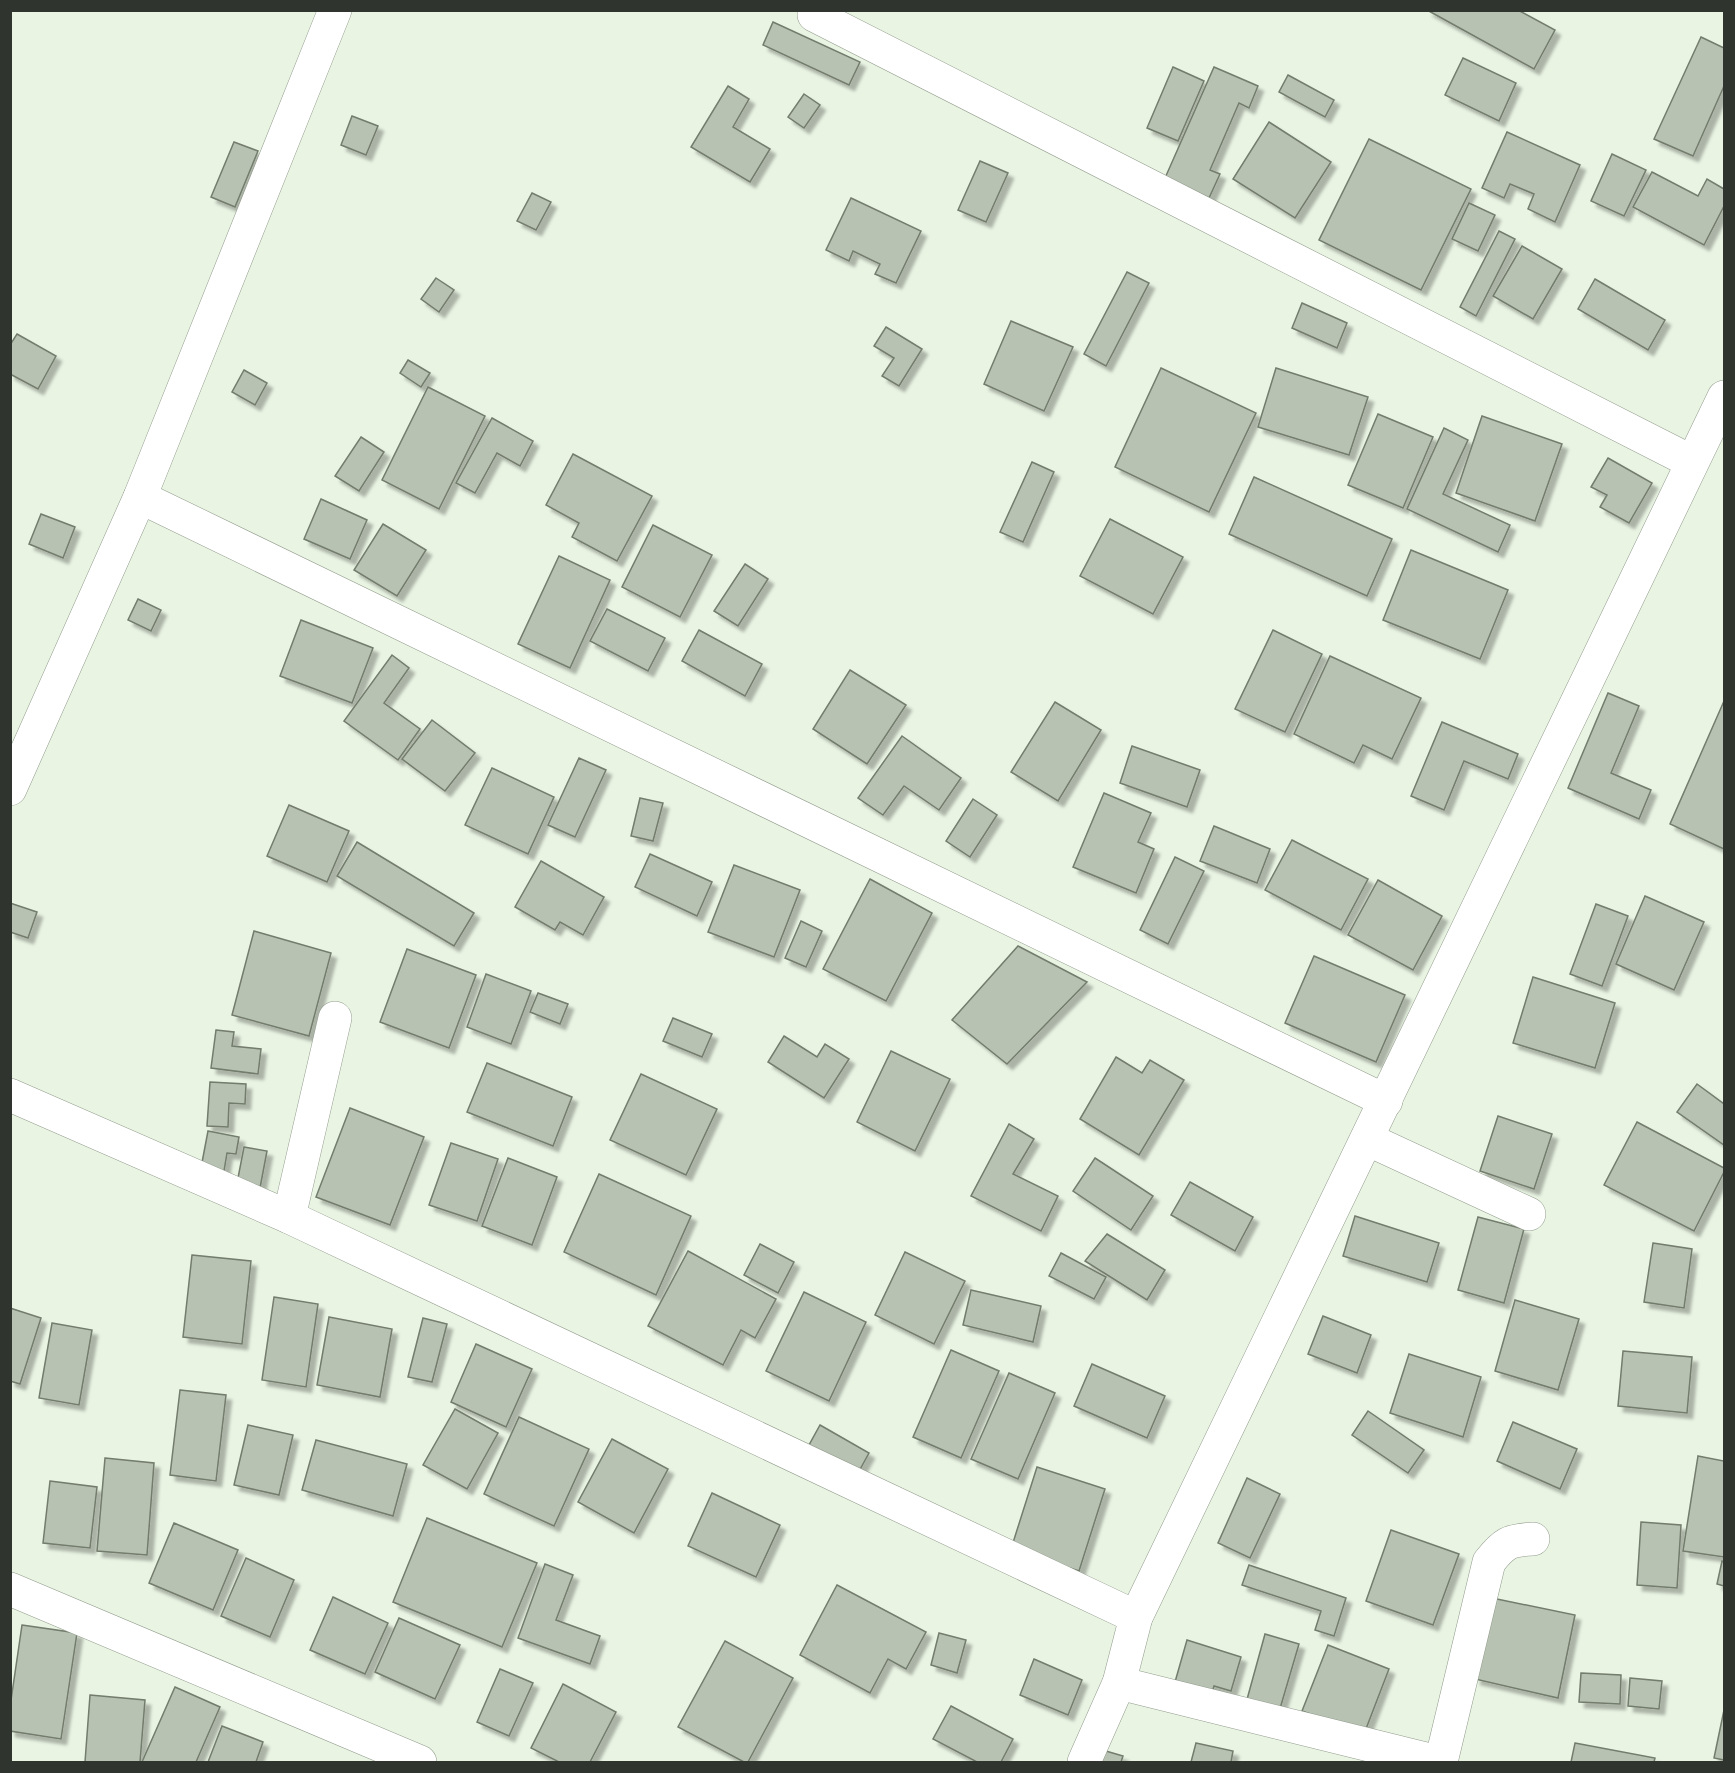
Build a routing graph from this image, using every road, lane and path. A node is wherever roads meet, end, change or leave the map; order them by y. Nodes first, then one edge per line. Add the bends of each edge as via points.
1 (335, 10) edge
2 (814, 15) dead end
3 (1725, 397) edge
4 (1692, 462) junction
5 (140, 497) junction
6 (10, 789) edge
7 (335, 1018) dead end
8 (10, 1095) edge
9 (1386, 1101) junction
10 (1367, 1139) junction
11 (1529, 1214) dead end
12 (289, 1217) junction
13 (1533, 1539) dead end
14 (10, 1589) edge
15 (1137, 1617) junction
16 (1119, 1683) junction
17 (420, 1762) edge
18 (1084, 1762) edge
19 (1439, 1762) edge

1 - 5 street
2 - 4 street
3 - 4 street
4 - 9 street
5 - 6 street
5 - 9 street
7 - 12 street
8 - 12 street
9 - 10 street
10 - 11 street
10 - 15 street
12 - 15 street
13 - 19 street via 1513,1540 1489,1562
14 - 17 street
15 - 16 street
16 - 18 street
16 - 19 street

